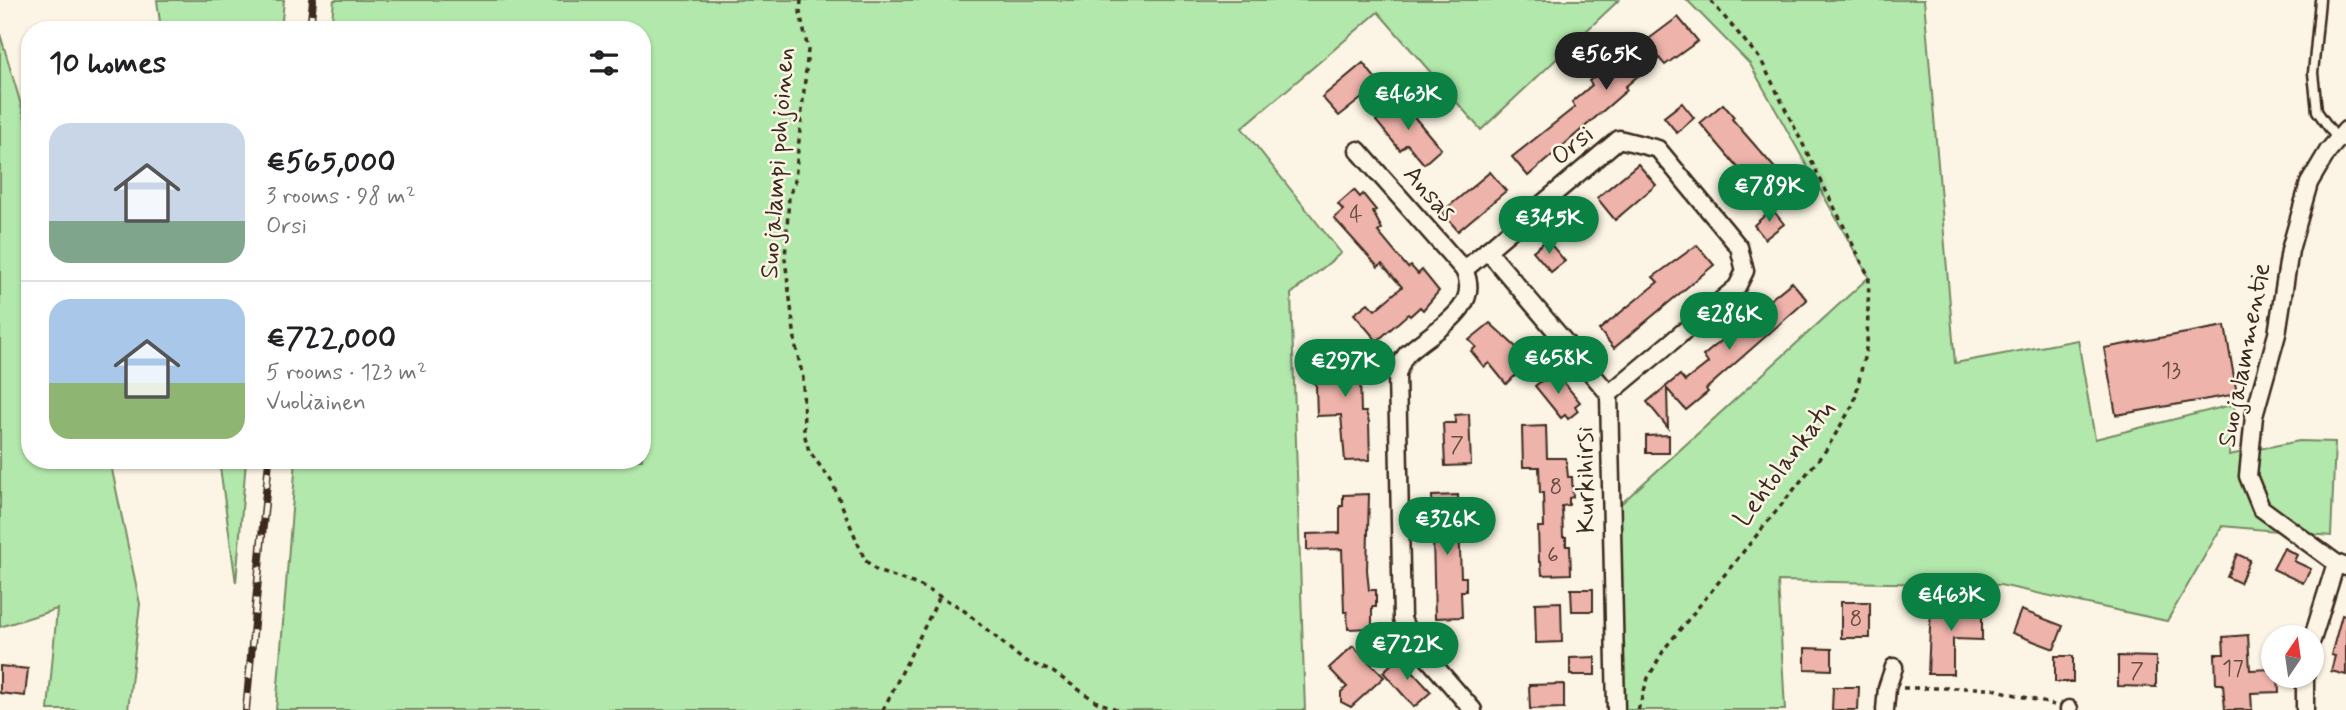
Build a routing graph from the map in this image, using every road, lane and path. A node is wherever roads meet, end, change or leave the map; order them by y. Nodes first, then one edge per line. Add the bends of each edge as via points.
1 (801, 0) edge
2 (1710, 0) edge
3 (2320, 0) edge
4 (2342, 134) edge
5 (1358, 150) dead end
6 (1487, 250) junction
7 (1464, 270) junction
8 (1609, 394) junction
9 (2341, 565) edge
10 (940, 596) junction
11 (2318, 625) edge
12 (1894, 667) dead end
13 (1887, 688) junction
14 (2305, 688) edge
15 (883, 710) edge
16 (1119, 710) edge
17 (1473, 710) edge
18 (1616, 710) edge
19 (1638, 710) edge
20 (1885, 710) edge
21 (2069, 710) edge
22 (2305, 710) edge

1 - 10 path, Suojalampi pohjoinen via 808,50 785,259 803,378 804,433 809,451 832,482 865,560 877,570
2 - 19 path, Lehtolankatu via 1761,60 1869,277 1867,344 1854,403 1826,450 1665,648 1648,678
3 - 4 lane via 2313,74 2317,111
4 - 9 street, Suojalammentie via 2308,183 2290,250 2277,334 2254,416 2248,476 2261,508
5 - 7 street, Ansas
6 - 7 street, Orsi
6 - 8 street, Kurkihirsi
6 - 8 street, Orsi via 1619,139 1658,149 1739,247 1745,271 1737,287
7 - 17 street via 1468,296 1461,310 1405,356 1397,374 1402,620 1411,639
8 - 18 street, Kurkihirsi
9 - 11 street
10 - 15 path
10 - 16 path, Suojalampi pohjoinen via 1023,660
12 - 13 street
13 - 20 street
13 - 21 path via 1990,688
14 - 22 street

